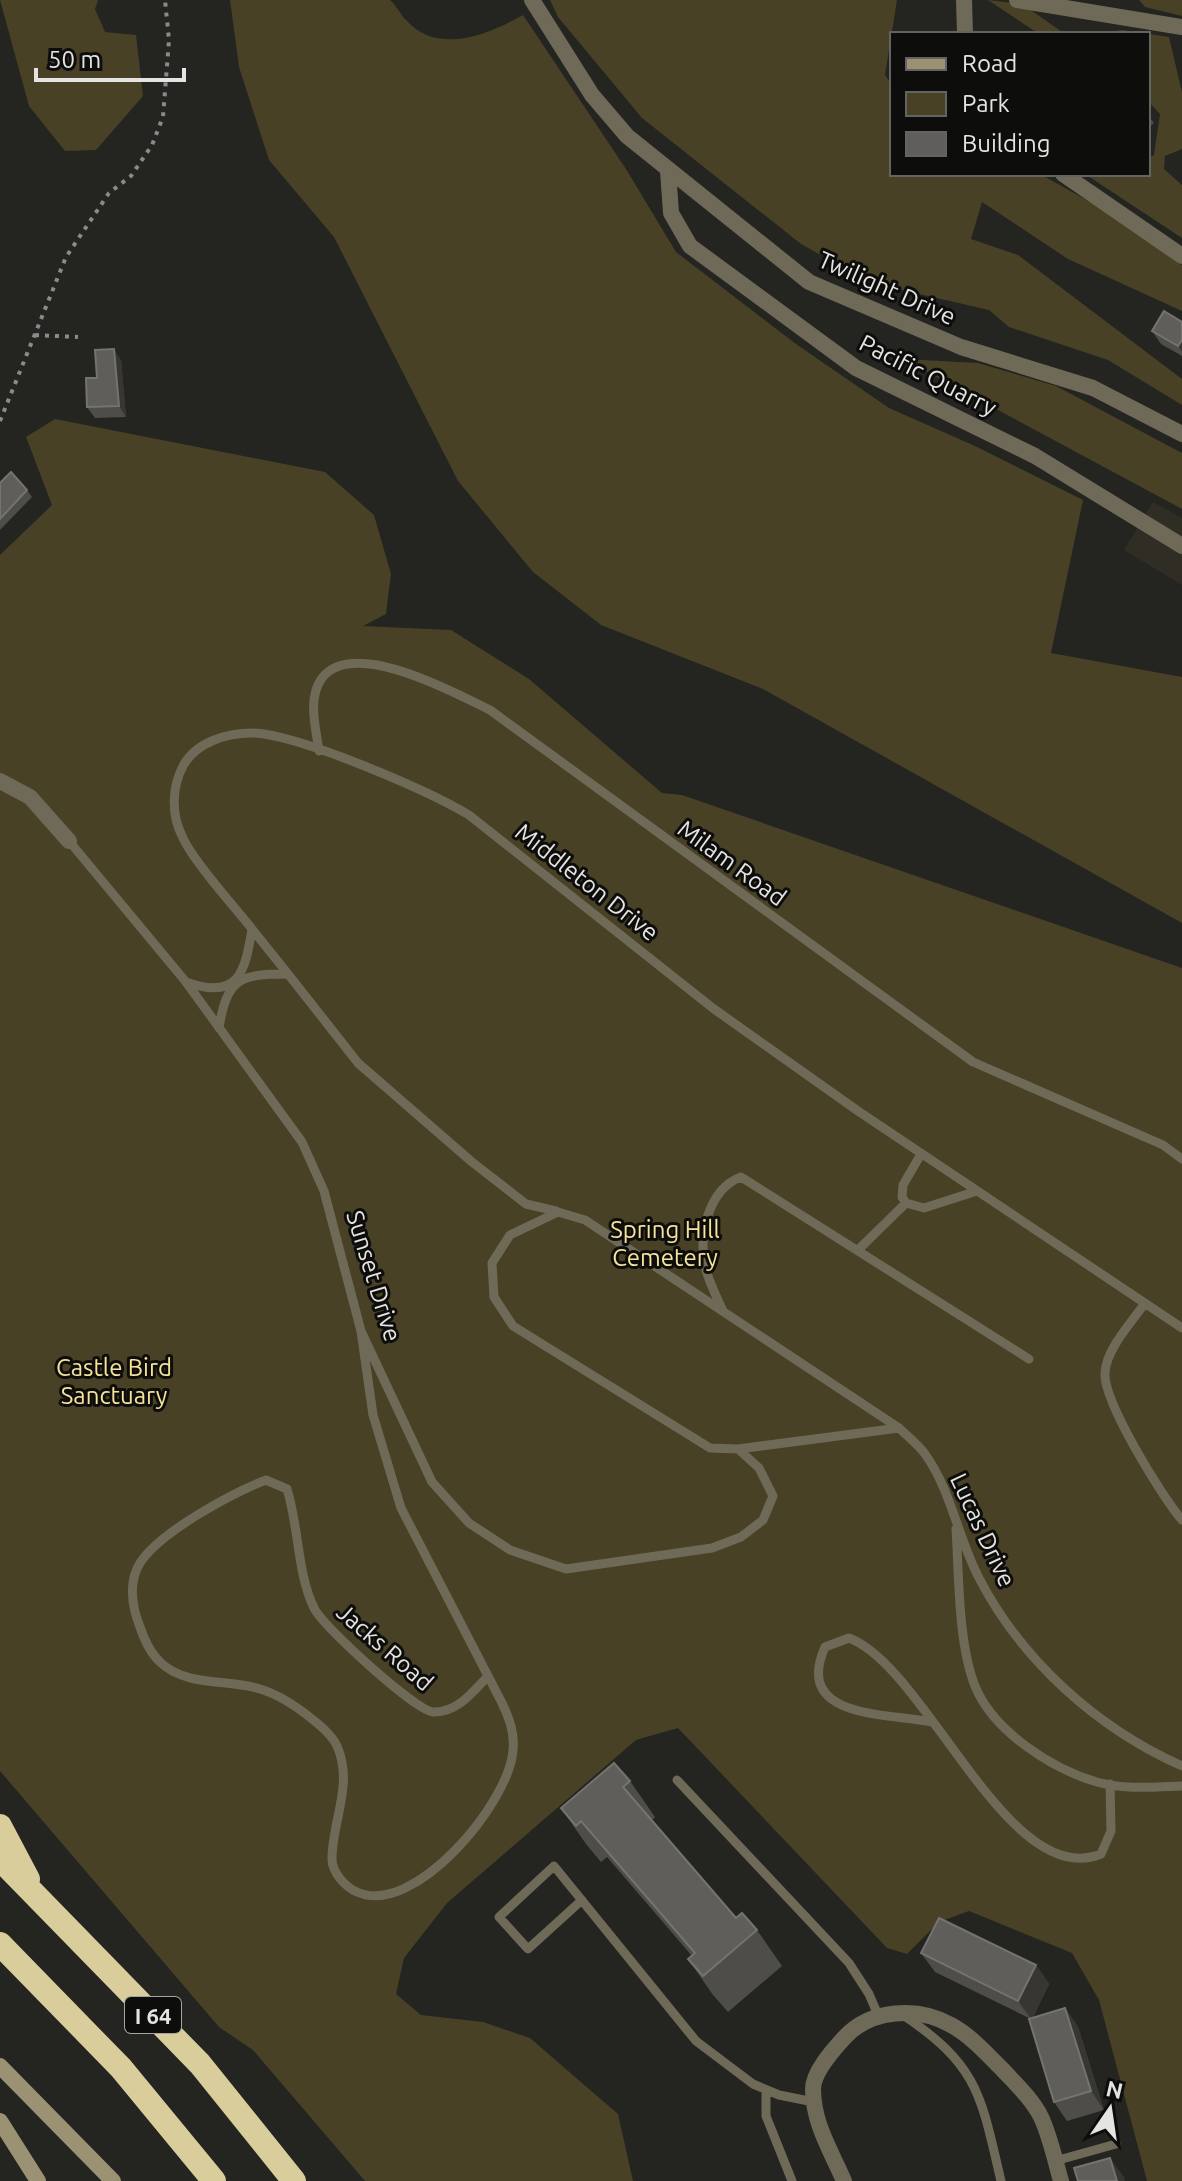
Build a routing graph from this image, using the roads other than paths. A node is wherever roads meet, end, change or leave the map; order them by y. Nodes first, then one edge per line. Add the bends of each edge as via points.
1 (532, 0) edge
2 (964, 0) edge
3 (1017, 0) edge
4 (1182, 27) edge
5 (965, 32) edge
6 (668, 171) junction
7 (1066, 176) edge
8 (1182, 256) edge
9 (1182, 434) edge
10 (1182, 546) edge
11 (319, 751) junction
12 (0, 781) edge
13 (69, 841) joint
14 (252, 929) junction
15 (288, 974) junction
16 (186, 982) junction
17 (233, 984) junction
18 (219, 1028) junction
19 (921, 1154) junction
20 (1182, 1159) edge
21 (977, 1191) junction
22 (906, 1203) junction
23 (558, 1212) junction
24 (859, 1249) junction
25 (1145, 1303) junction
26 (723, 1311) junction
27 (1182, 1328) edge
28 (361, 1331) junction
29 (1029, 1359) dead end
30 (899, 1428) junction
31 (738, 1449) junction
32 (1182, 1520) edge
33 (956, 1521) junction
34 (488, 1676) junction
35 (932, 1722) junction
36 (1182, 1766) edge
37 (677, 1780) dead end
38 (1110, 1784) junction
39 (1182, 1786) edge
40 (0, 1826) edge
41 (0, 1859) edge
42 (37, 1895) junction
43 (582, 1900) junction
44 (0, 1944) edge
45 (0, 1959) edge
46 (900, 2013) junction
47 (878, 2015) junction
48 (0, 2066) edge
49 (121, 2068) junction
50 (766, 2090) junction
51 (814, 2102) junction
52 (0, 2121) edge
53 (1116, 2144) dead end
54 (1055, 2161) junction
55 (38, 2181) edge
56 (113, 2181) edge
57 (214, 2181) edge
58 (294, 2181) edge
59 (792, 2181) edge
60 (844, 2181) edge
61 (1001, 2181) edge
62 (1061, 2181) edge

1 - 6 street, Twilight Drive via 592,95 627,136
2 - 5 street
3 - 4 street
6 - 9 street, Twilight Drive via 809,282 961,347 1093,388
6 - 10 street, Pacific Quarry via 671,213 690,246 856,368 1035,456
7 - 8 street
11 - 14 lane, Middleton Drive via 254,733 230,734 187,759 175,781 174,808 182,837
11 - 19 lane, Middleton Drive via 439,796 469,815 714,1009
11 - 20 lane, Milam Road via 315,696 322,678 339,665 366,662 434,682 490,710 973,1062 1163,1145
12 - 13 street, Sunset Drive via 30,797
13 - 16 lane, Sunset Drive
14 - 15 lane, Middleton Drive
14 - 17 lane via 247,961
15 - 17 lane via 250,974
15 - 23 lane, Middleton Drive via 358,1063 526,1204
16 - 17 lane via 202,988
16 - 18 lane, Sunset Drive
17 - 18 lane via 222,1005
18 - 28 lane, Sunset Drive via 313,1161
19 - 21 lane, Middleton Drive
19 - 22 lane via 903,1185
21 - 22 lane via 924,1208
21 - 25 lane, Middleton Drive
22 - 24 lane
23 - 26 lane, Lucas Drive via 585,1220
23 - 31 lane via 510,1235 492,1263 494,1297 513,1326 710,1448
24 - 26 lane via 750,1181 730,1181 719,1192 703,1242 705,1268
24 - 29 lane
25 - 27 lane, Middleton Drive
25 - 32 lane via 1110,1355 1105,1373 1109,1396 1165,1501
26 - 30 lane, Lucas Drive
28 - 31 lane, Sunset Drive via 432,1482 479,1530 510,1550 566,1569 712,1548 741,1537 763,1520 773,1496 759,1468
28 - 34 lane, Jacks Road via 373,1415 401,1508
30 - 31 lane
30 - 33 lane, Lucas Drive via 924,1453
33 - 36 lane, Lucas Drive via 979,1577 1037,1661 1082,1707
33 - 38 lane via 963,1622 975,1686 989,1710 1061,1768
34 - 34 lane, Jacks Road via 463,1702 430,1712 329,1630 314,1608 292,1505 281,1483 266,1480 247,1487 163,1539 134,1577 132,1609 162,1663 183,1675 258,1688 289,1701 337,1746 344,1792 332,1862 338,1877 357,1892 385,1895 419,1879 457,1851 488,1813 513,1750 511,1724
35 - 35 lane via 867,1645 849,1638 825,1647 815,1675 827,1696 864,1712
35 - 38 lane via 1024,1835 1049,1852 1089,1859 1101,1854 1111,1831
37 - 47 lane via 849,1963
38 - 39 lane
40 - 42 highway
41 - 42 highway, I 64
42 - 58 highway, I 64 via 200,2064
43 - 43 lane via 554,1866 499,1917 528,1949
43 - 50 lane via 696,2041 733,2072
44 - 49 highway, I 64
45 - 49 highway
46 - 47 street
46 - 54 street via 927,2015 975,2042 1040,2116
46 - 61 lane via 938,2039 979,2091
47 - 51 street via 854,2026 830,2053 813,2085
48 - 56 street
49 - 57 highway, I 64
50 - 51 lane
50 - 59 lane via 766,2116
51 - 60 street via 816,2120
52 - 55 street
53 - 54 lane
54 - 62 street

